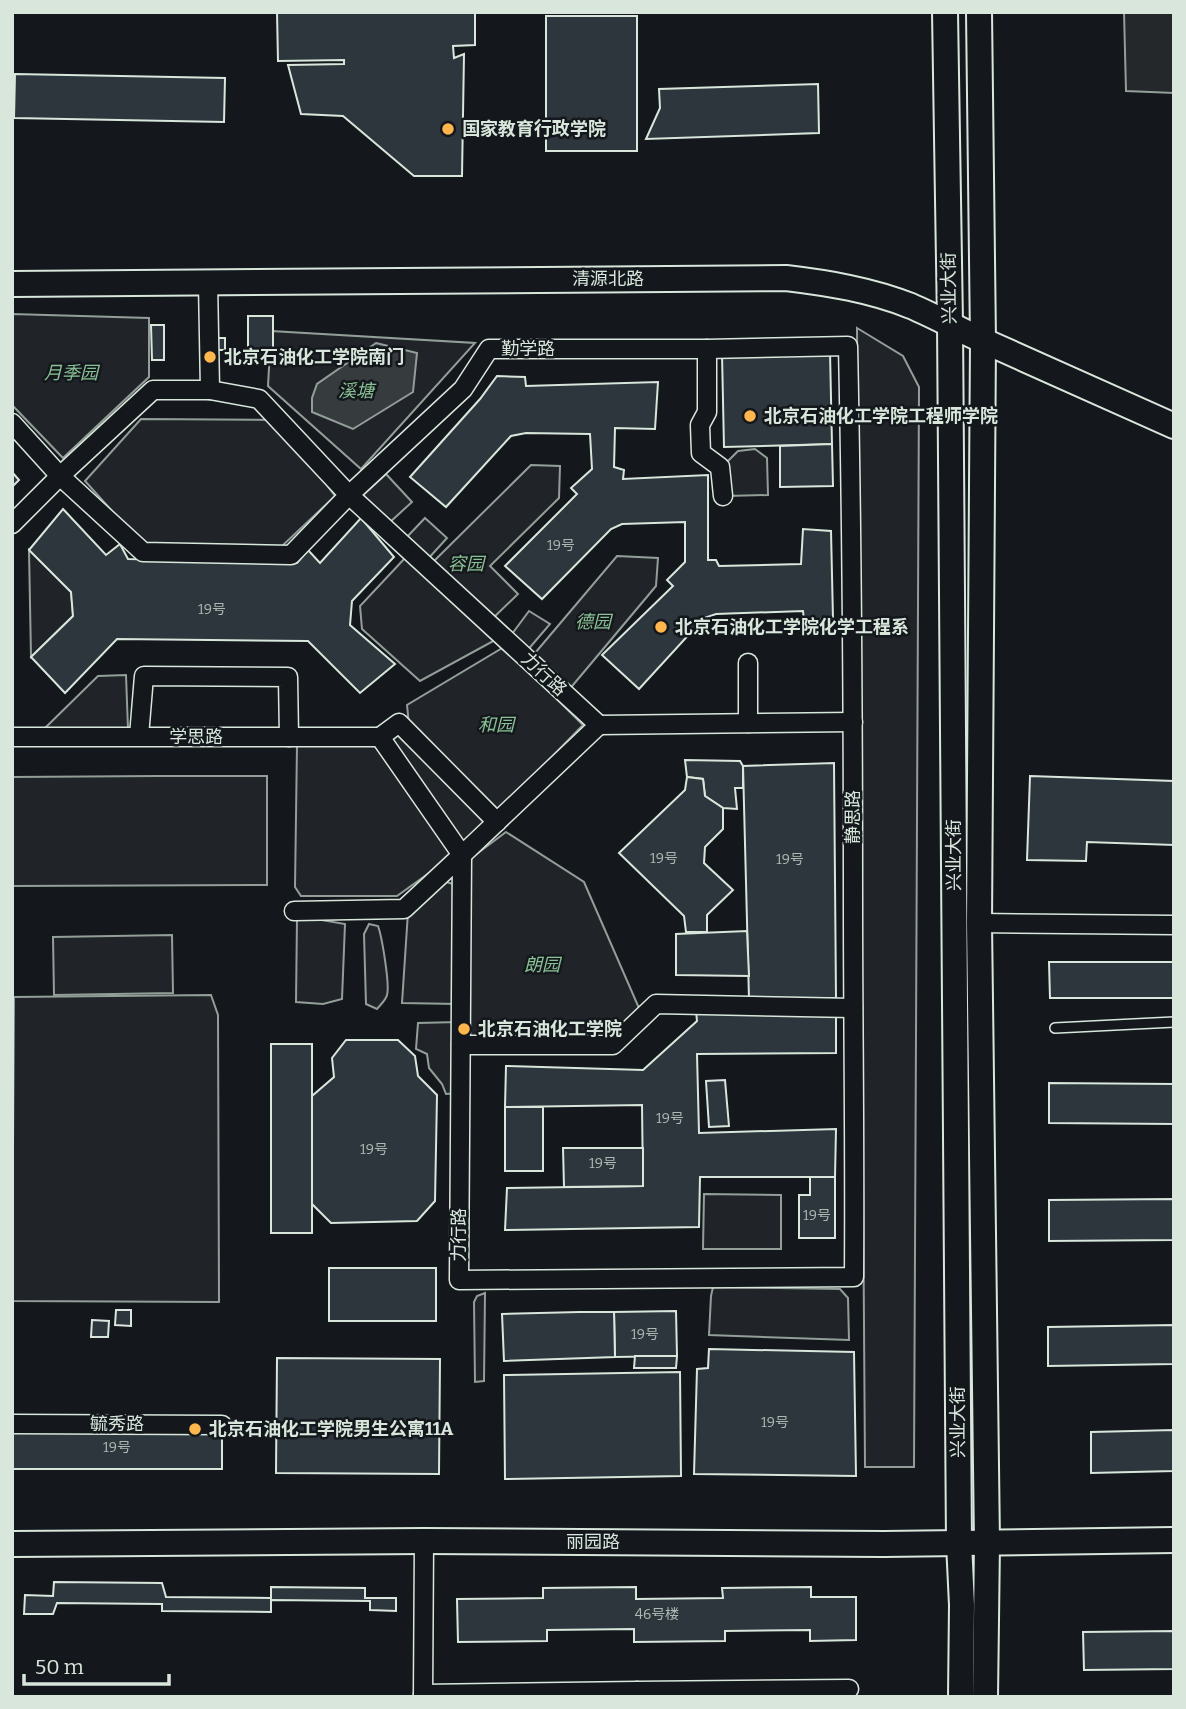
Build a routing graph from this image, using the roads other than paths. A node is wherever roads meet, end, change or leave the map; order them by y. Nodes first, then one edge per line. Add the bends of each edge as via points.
1 (945, 12) edge
2 (979, 12) edge
3 (208, 282) junction
4 (12, 284) edge
5 (950, 323) junction
6 (983, 341) junction
7 (707, 349) junction
8 (210, 390) junction
9 (12, 423) edge
10 (1174, 426) edge
11 (60, 475) junction
12 (349, 495) junction
13 (723, 496) dead end
14 (12, 524) edge
15 (748, 663) dead end
16 (853, 722) junction
17 (748, 723) junction
18 (599, 725) junction
19 (139, 736) junction
20 (12, 737) edge
21 (289, 737) junction
22 (380, 737) junction
23 (497, 822) junction
24 (462, 855) junction
25 (294, 911) dead end
26 (979, 923) junction
27 (1174, 925) edge
28 (853, 1008) junction
29 (1174, 1022) edge
30 (1055, 1028) dead end
31 (461, 1045) junction
32 (459, 1280) joint
33 (12, 1424) edge
34 (222, 1425) dead end
35 (1174, 1539) edge
36 (424, 1541) junction
37 (959, 1543) junction
38 (987, 1543) junction
39 (12, 1544) edge
40 (849, 1689) dead end
41 (637, 1694) edge
42 (423, 1695) edge
43 (961, 1697) edge
44 (985, 1697) edge

1 - 5 main road, 兴业大街
2 - 6 main road, 兴业大街
3 - 4 main road, 清源北路
3 - 5 main road, 清源北路 via 786,278 870,293
3 - 8 street
5 - 6 main road, 清源北路
5 - 37 main road, 兴业大街
6 - 10 main road, 清源北路
6 - 26 main road, 兴业大街
7 - 12 street, 勤学路 via 489,349 463,389
7 - 13 street via 707,412 700,425 701,453 720,467
7 - 16 street, 静思路 via 848,346
8 - 11 street, 力行路 via 153,390
8 - 12 street, 力行路 via 259,399
9 - 11 street
11 - 12 street via 143,552 291,555
11 - 14 street, 力行路
12 - 18 street, 力行路
15 - 17 street
16 - 17 street
16 - 28 street, 静思路
17 - 18 street
18 - 23 street
19 - 20 street, 学思路
19 - 21 street, 学思路
19 - 21 street via 144,676 288,677
21 - 22 street, 学思路
22 - 23 street, 学思路 via 400,723
22 - 24 street
23 - 24 street
24 - 25 street via 404,909
24 - 31 street, 力行路
26 - 27 street
26 - 38 main road, 兴业大街
28 - 31 street via 656,1004 613,1045
28 - 32 street, 静思路 via 853,1277
29 - 30 lane
31 - 32 street, 力行路
33 - 34 street, 毓秀路
35 - 38 main road, 丽园路
36 - 37 main road, 丽园路
36 - 39 main road, 丽园路
36 - 42 street
37 - 38 main road, 丽园路
37 - 43 main road, 兴业大街
38 - 44 main road, 兴业大街
40 - 41 street
41 - 42 street

